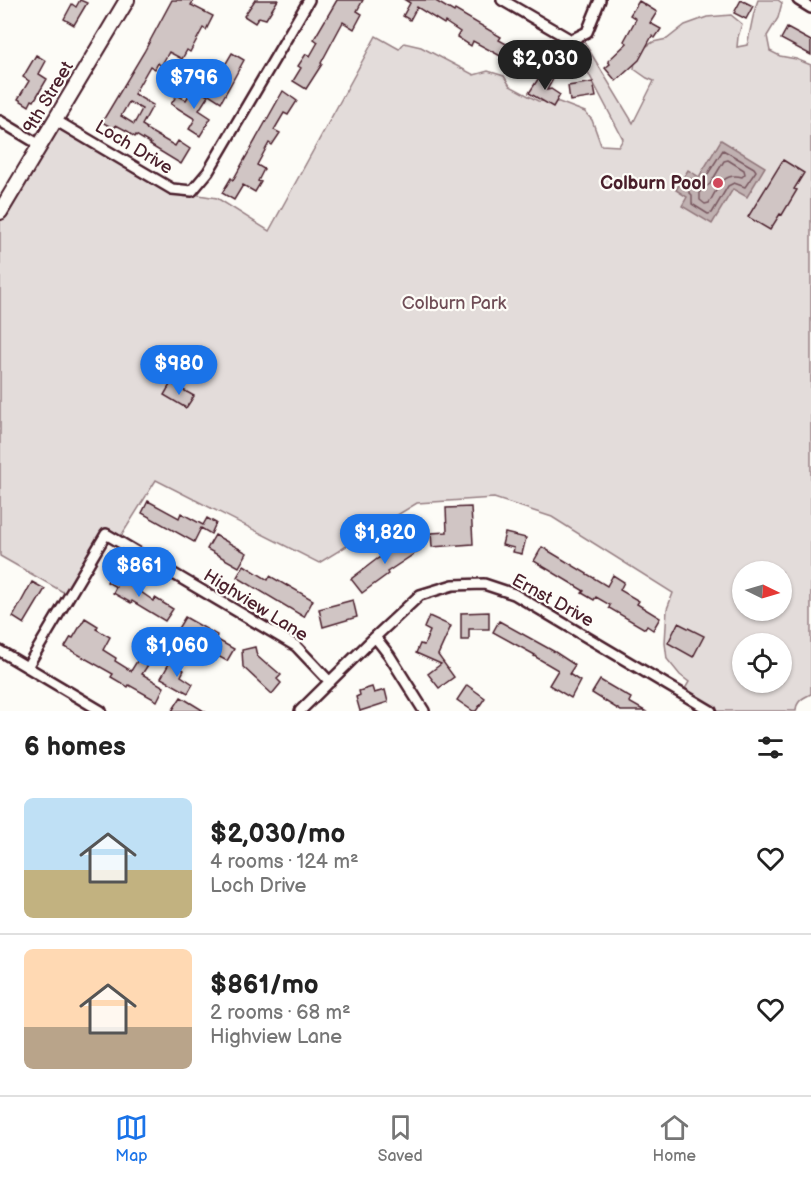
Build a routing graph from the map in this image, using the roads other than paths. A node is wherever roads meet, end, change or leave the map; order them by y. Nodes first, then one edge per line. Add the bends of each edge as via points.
1 (127, 0) edge
2 (309, 0) edge
3 (502, 0) edge
4 (600, 0) edge
5 (798, 0) edge
6 (811, 8) edge
7 (55, 120) junction
8 (0, 122) edge
9 (40, 145) junction
10 (0, 212) edge
11 (375, 637) junction
12 (0, 651) edge
13 (27, 667) junction
14 (330, 682) junction
15 (101, 711) edge
16 (300, 711) edge
17 (424, 711) edge
18 (711, 711) edge

1 - 7 street, 9th Street
2 - 7 street, Loch Drive via 208,172 192,191 172,189
3 - 4 street via 571,40 586,32
5 - 6 street
7 - 9 street, 9th Street
8 - 9 street
9 - 10 street, 9th Street
11 - 14 street, Ernst Drive
11 - 17 street
11 - 18 street, Ernst Drive via 420,595 453,585 484,584 514,594
12 - 13 street
13 - 14 street, Highview Lane via 106,534 296,646
13 - 15 street
14 - 16 street, Ernst Drive

